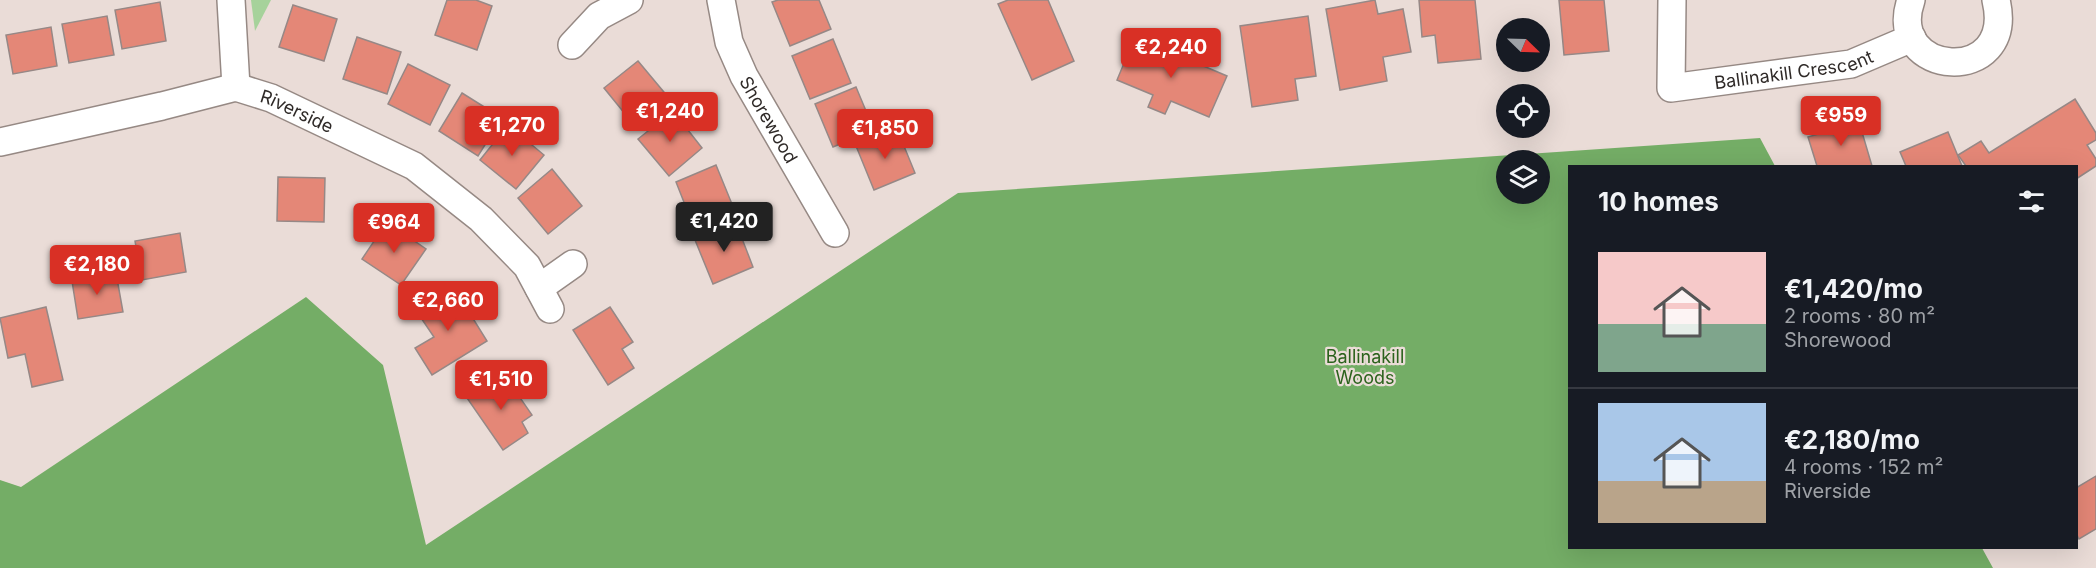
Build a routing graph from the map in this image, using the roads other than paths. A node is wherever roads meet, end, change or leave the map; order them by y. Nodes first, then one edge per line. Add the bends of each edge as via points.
1 (231, 0) edge
2 (629, 0) edge
3 (721, 0) edge
4 (1672, 0) edge
5 (1911, 0) edge
6 (1996, 0) edge
7 (1912, 38) junction
8 (572, 45) dead end
9 (236, 87) junction
10 (0, 142) edge
11 (835, 233) dead end
12 (573, 264) dead end

1 - 9 street
2 - 8 street via 599,16
3 - 11 street, Shorewood via 729,42 744,76
4 - 7 street, Ballinakill Crescent via 1671,88 1851,64
5 - 7 street via 1907,24
6 - 7 street via 1998,29 1991,43 1966,62 1935,59
9 - 10 street, Riverside
9 - 12 street, Riverside via 271,98 414,166 481,219 527,266 544,299

